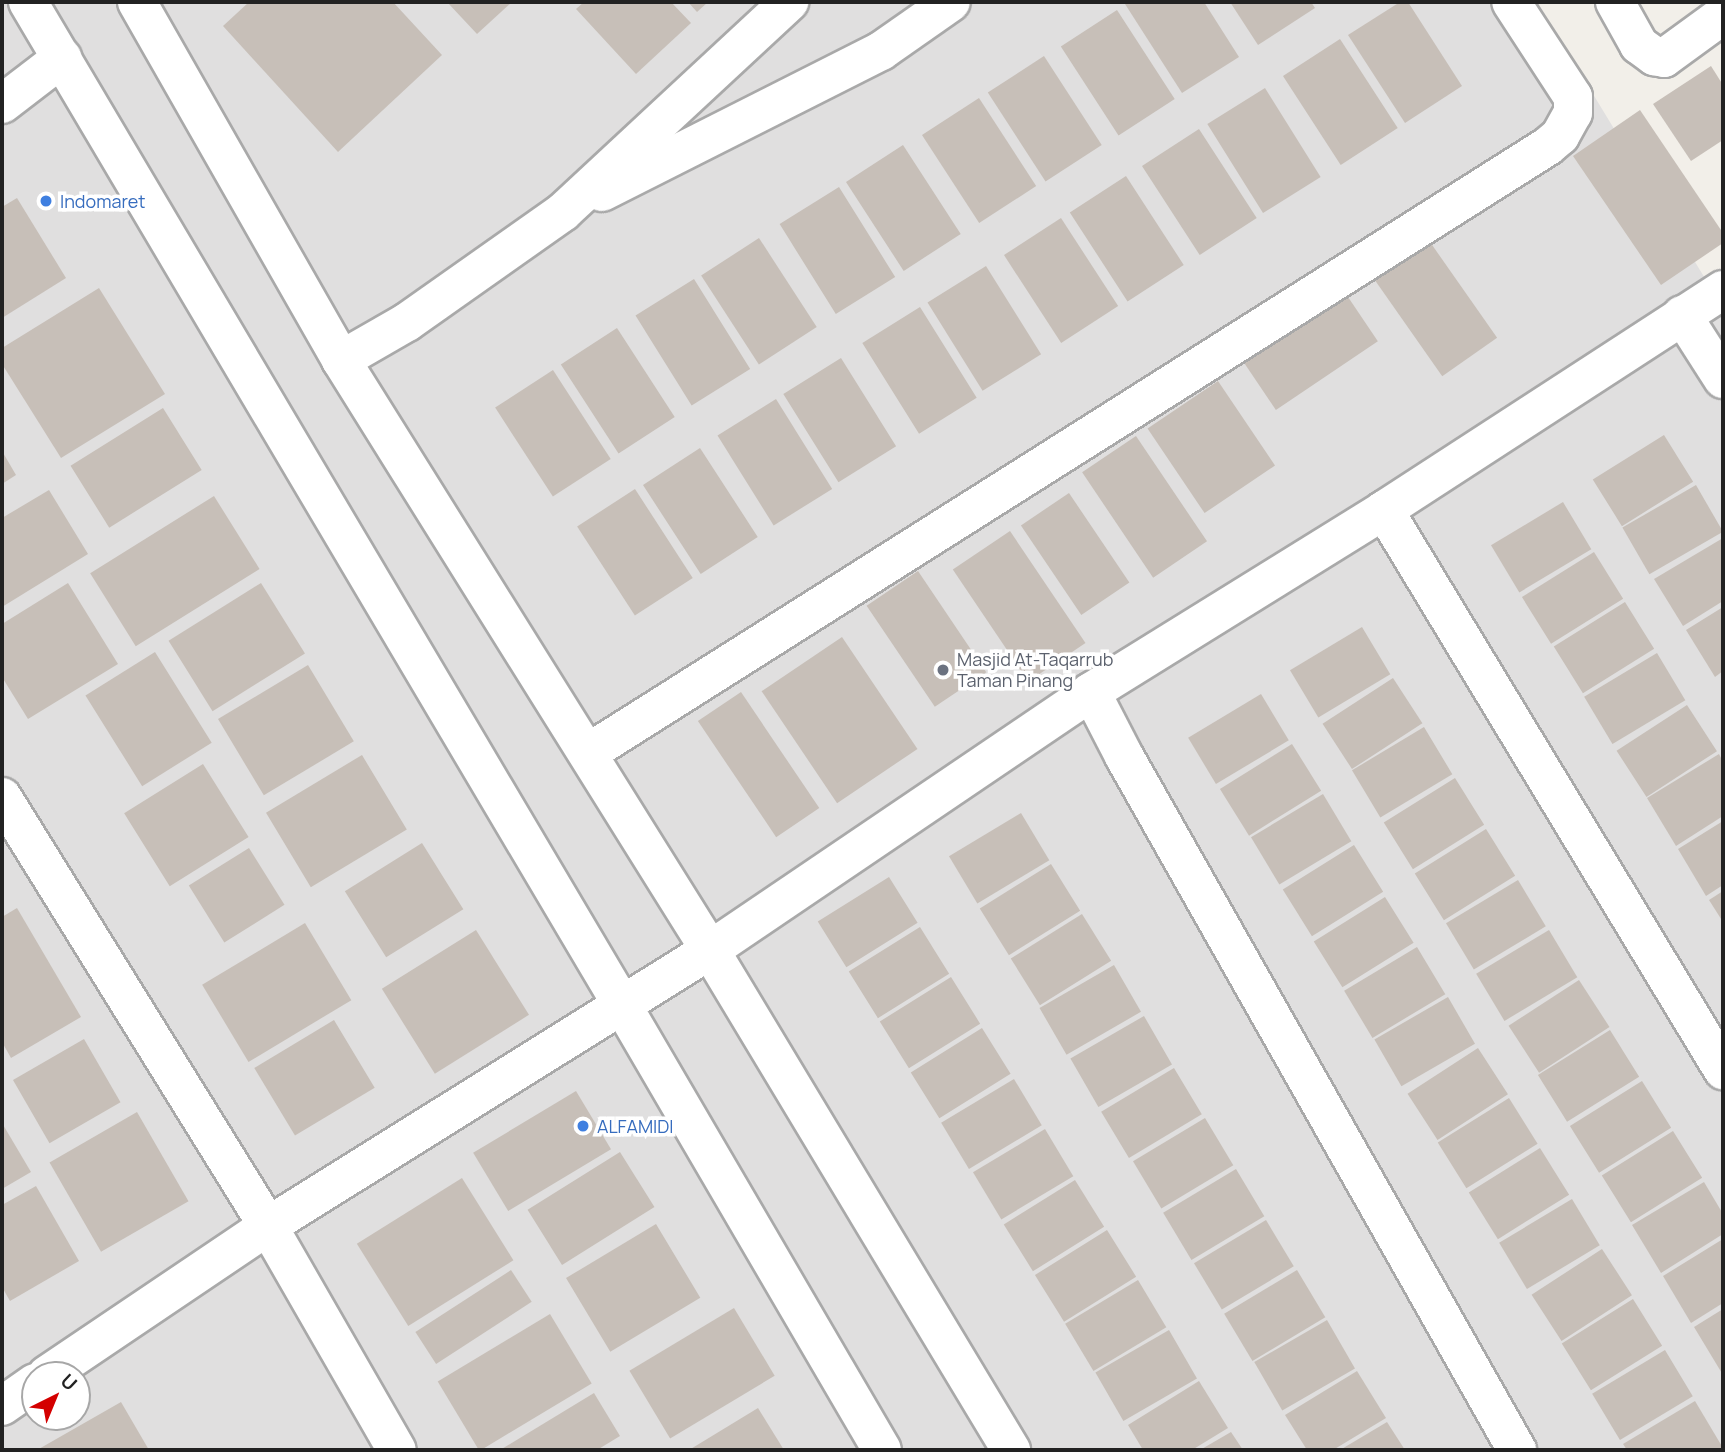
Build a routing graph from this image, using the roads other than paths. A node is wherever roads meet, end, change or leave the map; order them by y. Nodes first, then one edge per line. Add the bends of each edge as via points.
1 (28, 2) edge
2 (138, 2) edge
3 (789, 2) edge
4 (951, 2) edge
5 (1511, 2) edge
6 (1615, 2) edge
7 (1723, 15) edge
8 (62, 58) junction
9 (2, 104) edge
10 (562, 212) junction
11 (1723, 290) edge
12 (1682, 315) junction
13 (341, 360) junction
14 (1723, 379) edge
15 (1384, 510) junction
16 (1091, 692) junction
17 (588, 753) junction
18 (4, 806) edge
19 (710, 950) junction
20 (622, 1005) junction
21 (1723, 1070) edge
22 (268, 1226) junction
23 (68, 1361) edge
24 (21, 1393) edge
25 (2, 1406) edge
26 (397, 1450) edge
27 (882, 1450) edge
28 (1011, 1450) edge
29 (1517, 1450) edge

1 - 8 street
2 - 13 street
3 - 10 street
4 - 10 street via 881,51
5 - 17 street via 1573,97 1573,113 1560,136 1548,146
6 - 7 street via 1639,45 1664,58
8 - 9 street
8 - 20 street
10 - 13 street via 407,322
11 - 12 street
12 - 14 street
12 - 15 street
13 - 17 street
15 - 16 street
15 - 21 street
16 - 19 street
16 - 29 street
17 - 19 street
18 - 22 street
19 - 20 street
19 - 28 street
20 - 22 street
20 - 27 street
22 - 23 street
22 - 26 street
24 - 25 street

